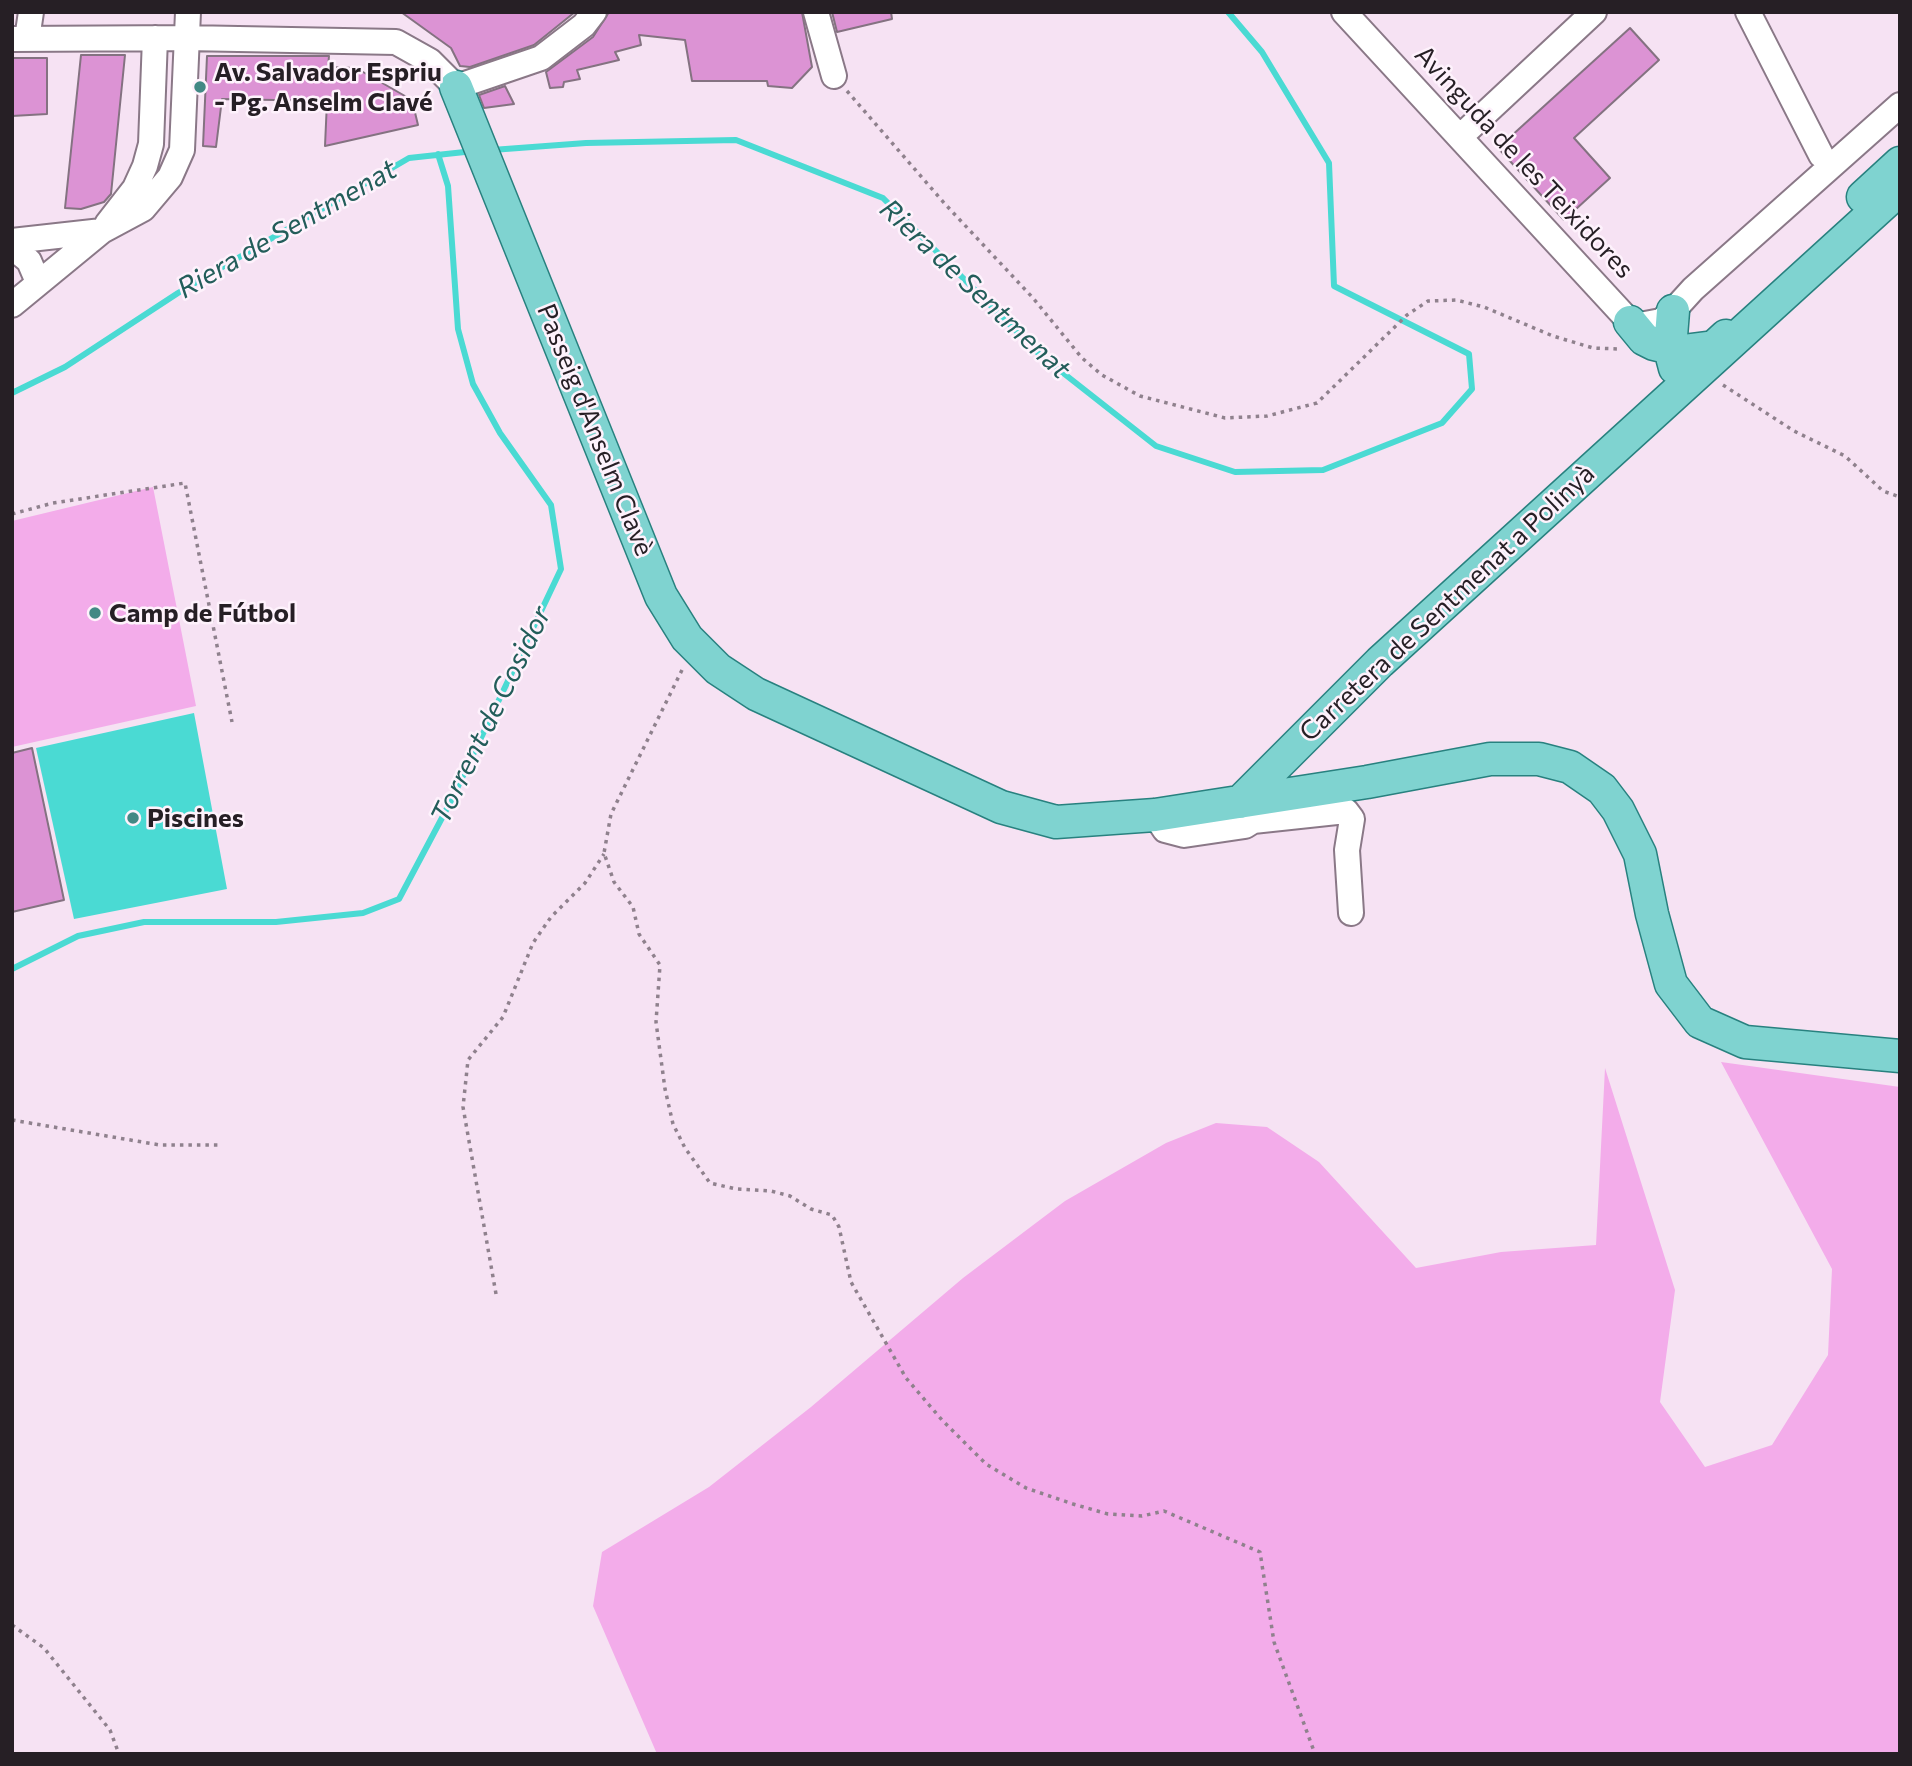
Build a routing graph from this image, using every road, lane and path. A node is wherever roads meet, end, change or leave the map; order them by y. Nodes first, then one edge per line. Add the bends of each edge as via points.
1 (31, 12) edge
2 (188, 12) edge
3 (594, 12) edge
4 (816, 12) edge
5 (1344, 12) edge
6 (1594, 12) edge
7 (1748, 12) edge
8 (155, 38) junction
9 (186, 38) junction
10 (20, 39) edge
11 (834, 76) joint
12 (456, 87) junction
13 (1900, 105) edge
14 (1461, 136) junction
15 (1821, 155) dead end
16 (1900, 163) edge
17 (145, 166) junction
18 (170, 177) junction
19 (1900, 189) edge
20 (102, 231) junction
21 (12, 241) edge
22 (12, 247) edge
23 (38, 282) junction
24 (12, 305) edge
25 (1673, 311) joint
26 (1671, 351) junction
27 (1900, 497) edge
28 (12, 514) edge
29 (694, 646) junction
30 (232, 722) dead end
31 (1252, 807) junction
32 (604, 853) junction
33 (1351, 913) dead end
34 (1900, 1056) edge
35 (12, 1120) edge
36 (219, 1144) dead end
37 (496, 1294) dead end
38 (12, 1625) edge
39 (119, 1754) edge
40 (1315, 1754) edge

1 - 10 street
2 - 9 street
3 - 12 street via 541,58
4 - 11 street
5 - 14 street, Avinguda de les Teixidores
6 - 14 street
7 - 15 street
8 - 9 street, Passeig d'Anselm Clavè
8 - 10 street, Passeig d'Anselm Clavè
8 - 17 street via 151,144
9 - 12 street, Passeig d'Anselm Clavè via 396,42 430,61
9 - 18 street via 181,150
11 - 26 path via 1082,358 1140,397 1225,418 1267,416 1317,403 1397,325 1429,301 1456,300 1484,307 1593,348
12 - 29 main road, Passeig d'Anselm Clavè via 658,587
13 - 25 street
14 - 26 street, Avinguda de les Teixidores
16 - 26 main road, Carretera de Sentmenat a Polinyà
17 - 18 street
17 - 20 street via 135,188
18 - 20 street via 144,209
19 - 26 main road via 1752,322 1744,321 1714,347
20 - 21 street
20 - 23 street
22 - 23 street via 29,261
23 - 24 street
25 - 26 main road
26 - 27 path via 1794,431 1845,456 1883,491
26 - 31 main road, Carretera de Sentmenat a Polinyà via 1657,407 1380,662
28 - 30 path via 185,482
29 - 31 main road, Passeig d'Anselm Clavè via 756,694 1001,807 1056,822
29 - 32 path via 611,814
31 - 33 street via 1346,811 1352,819 1347,850
31 - 34 main road, Passeig d'Anselm Clavè via 1490,759 1539,759 1570,767 1602,789 1618,810 1640,854 1671,984 1700,1022 1745,1042
32 - 37 path via 585,883 533,943 503,1017 468,1060 463,1107
32 - 40 path via 614,882 633,908 639,934 660,965 656,1022 673,1124 710,1183 771,1191 832,1215 851,1282 906,1378 986,1464 1026,1488 1073,1504 1131,1516 1164,1511 1260,1552 1274,1642
35 - 36 path via 160,1144
38 - 39 path via 44,1648 110,1730

